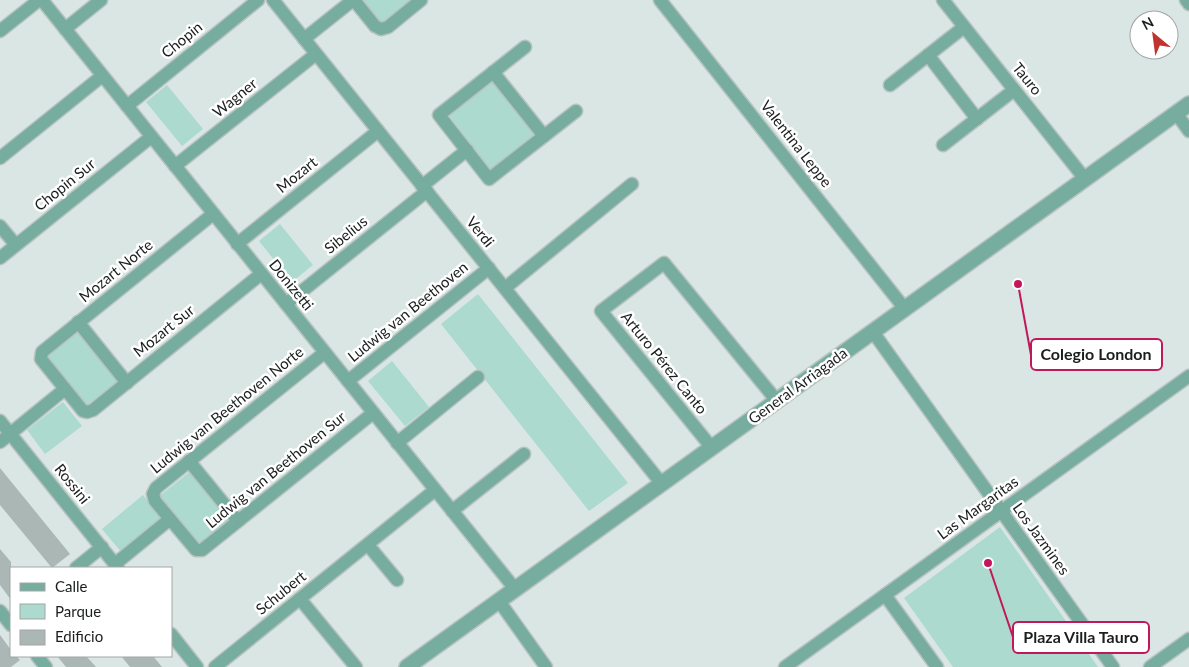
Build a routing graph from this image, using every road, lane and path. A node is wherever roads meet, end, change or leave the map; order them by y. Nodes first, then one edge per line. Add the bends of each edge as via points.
1 (40, 0) edge
2 (100, 0) edge
3 (258, 0) edge
4 (273, 0) edge
5 (354, 0) edge
6 (421, 0) edge
7 (660, 0) edge
8 (943, 0) edge
9 (1186, 0) edge
10 (1189, 4) edge
11 (964, 27) junction
12 (65, 29) junction
13 (0, 32) edge
14 (304, 39) junction
15 (525, 47) dead end
16 (316, 54) junction
17 (928, 55) junction
18 (493, 72) junction
19 (102, 76) junction
20 (890, 85) dead end
21 (1014, 90) junction
22 (1189, 104) edge
23 (127, 106) junction
24 (576, 111) dead end
25 (1176, 114) junction
26 (977, 119) junction
27 (378, 131) junction
28 (1189, 131) edge
29 (544, 136) junction
30 (151, 137) junction
31 (943, 145) dead end
32 (466, 150) junction
33 (0, 158) edge
34 (175, 166) junction
35 (1085, 179) junction
36 (632, 184) dead end
37 (424, 188) junction
38 (213, 214) junction
39 (0, 226) edge
40 (237, 244) junction
41 (16, 245) junction
42 (0, 258) edge
43 (489, 268) junction
44 (261, 274) junction
45 (505, 288) junction
46 (286, 304) junction
47 (906, 308) junction
48 (78, 322) junction
49 (873, 332) junction
50 (324, 353) junction
51 (1189, 376) edge
52 (478, 377) dead end
53 (348, 381) junction
54 (127, 383) junction
55 (65, 389) junction
56 (777, 401) junction
57 (373, 413) junction
58 (0, 421) edge
59 (10, 434) junction
60 (0, 442) edge
61 (397, 443) junction
62 (712, 448) junction
63 (524, 454) dead end
64 (189, 462) junction
65 (662, 484) junction
66 (435, 490) junction
67 (452, 511) junction
68 (1001, 511) junction
69 (170, 519) junction
70 (238, 521) junction
71 (368, 544) junction
72 (102, 548) junction
73 (117, 566) edge
74 (77, 567) edge
75 (398, 580) dead end
76 (515, 590) junction
77 (886, 595) junction
78 (300, 599) junction
79 (498, 601) junction
80 (0, 611) edge
81 (10, 621) edge
82 (172, 635) edge
83 (1189, 639) edge
84 (38, 657) edge
85 (46, 667) edge
86 (197, 667) edge
87 (215, 667) edge
88 (356, 667) edge
89 (406, 667) edge
90 (546, 667) edge
91 (786, 667) edge
92 (937, 667) edge
93 (1113, 667) edge
94 (1150, 667) edge

1 - 12 street, Donizetti
1 - 13 street
2 - 12 street
3 - 23 street, Chopin
4 - 14 street, Verdi
5 - 6 street via 381,29
5 - 14 street
7 - 47 street, Valentina Leppe
8 - 11 street, Tauro
9 - 10 street
11 - 17 street
11 - 21 street, Tauro
12 - 19 street, Donizetti
14 - 16 street, Verdi
15 - 18 street
16 - 27 street, Verdi
16 - 34 street, Wagner
17 - 20 street
17 - 26 street
18 - 29 street
18 - 32 street via 439,115
19 - 23 street, Donizetti
19 - 33 street
21 - 26 street
21 - 35 street, Tauro
22 - 25 street, General Arriagada
23 - 30 street, Donizetti
24 - 29 street
25 - 28 street
25 - 35 street, General Arriagada
26 - 31 street
27 - 37 street, Verdi
27 - 40 street, Mozart
29 - 32 street via 489,179
30 - 34 street, Donizetti
30 - 41 street, Chopin Sur
32 - 37 street, Sibelius
34 - 38 street, Donizetti
35 - 47 street, General Arriagada
36 - 45 street
37 - 43 street, Verdi
37 - 46 street, Sibelius
38 - 40 street, Donizetti
38 - 48 street, Mozart Norte
39 - 41 street
40 - 44 street, Donizetti
41 - 42 street, Chopin Sur
43 - 45 street, Verdi
43 - 53 street, Ludwig van Beethoven
44 - 46 street, Donizetti
44 - 54 street, Mozart Sur
45 - 65 street, Verdi
46 - 50 street, Donizetti
47 - 49 street, General Arriagada
48 - 54 street
48 - 55 street, Mozart Norte via 41,355
49 - 56 street, General Arriagada
49 - 68 street, Los Jazmines
50 - 53 street, Donizetti
50 - 64 street, Ludwig van Beethoven Norte
51 - 68 street, Las Margaritas
52 - 61 street
53 - 57 street, Donizetti
54 - 55 street, Mozart Sur via 87,412
55 - 59 street
56 - 62 street, General Arriagada
56 - 62 street, Arturo Pérez Canto via 664,263 602,311
57 - 61 street, Donizetti
57 - 70 street, Ludwig van Beethoven Sur
58 - 59 street, Rossini
59 - 60 street
59 - 72 street, Rossini
61 - 66 street, Donizetti
62 - 65 street, General Arriagada
63 - 67 street
64 - 69 street, Ludwig van Beethoven Norte via 153,494
64 - 70 street
65 - 76 street, General Arriagada
66 - 67 street, Donizetti
66 - 71 street, Schubert
67 - 76 street, Donizetti
68 - 77 street, Las Margaritas
68 - 93 street, Los Jazmines
69 - 70 street, Ludwig van Beethoven Sur via 199,551
69 - 73 street
71 - 75 street
71 - 78 street, Schubert
72 - 73 street, Rossini
72 - 74 street
76 - 79 street, General Arriagada
77 - 91 street, Las Margaritas
77 - 92 street
78 - 87 street, Schubert
78 - 88 street
79 - 89 street, General Arriagada
79 - 90 street
80 - 81 street
82 - 86 street
83 - 94 street
84 - 85 street

